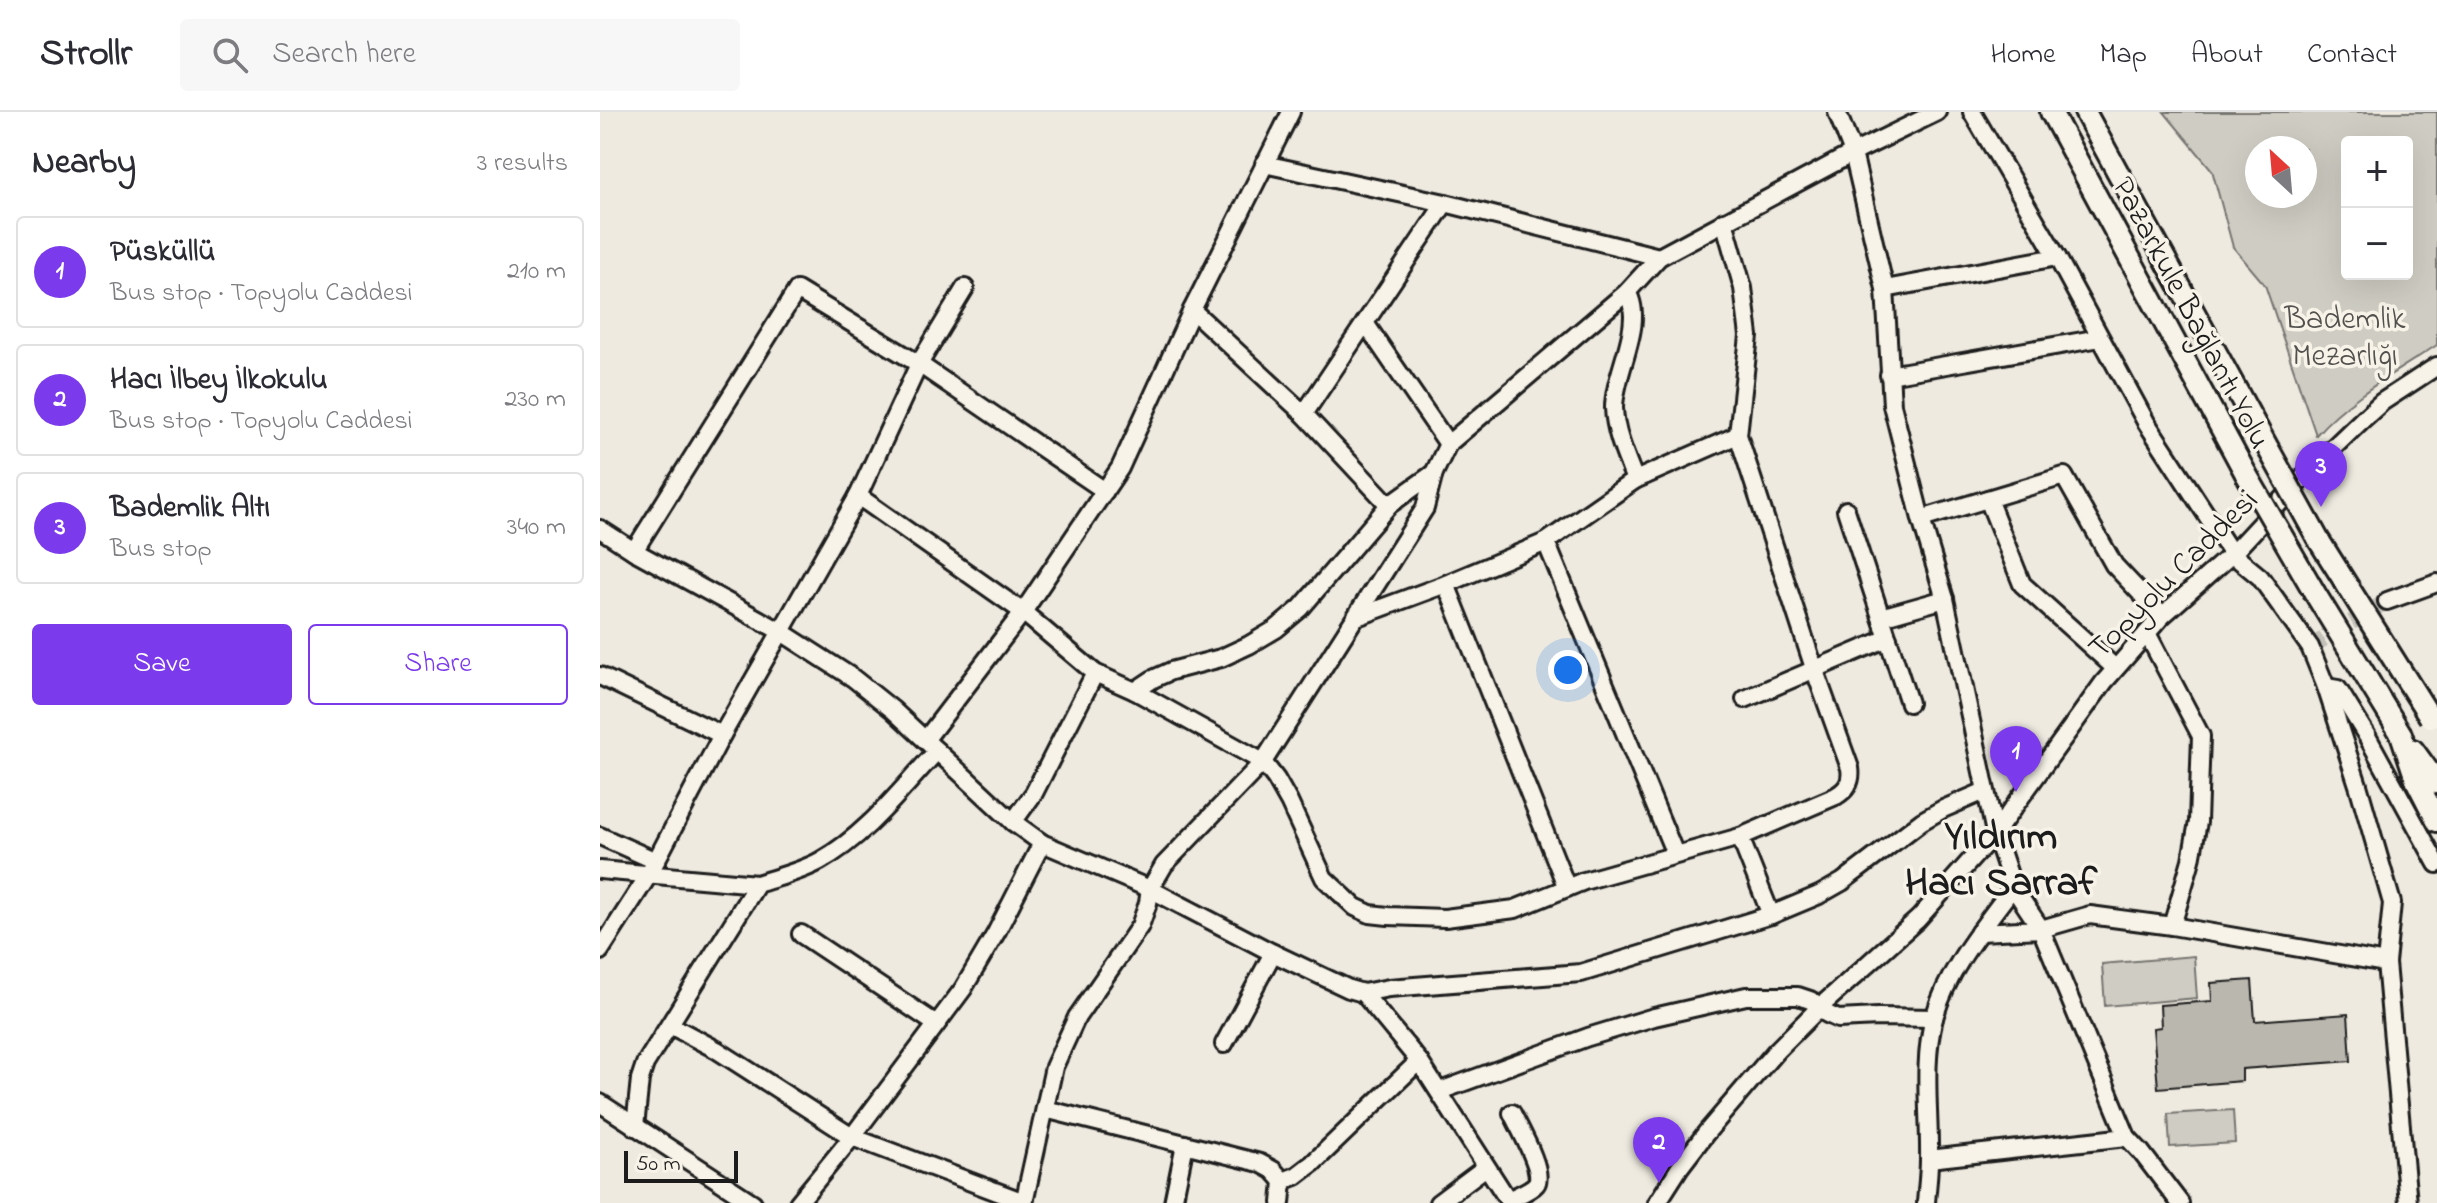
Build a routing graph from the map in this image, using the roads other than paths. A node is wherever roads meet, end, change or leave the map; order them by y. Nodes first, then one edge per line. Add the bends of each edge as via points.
1 (1291, 112) edge
2 (1837, 112) edge
3 (1937, 112) edge
4 (1972, 112) edge
5 (2051, 112) edge
6 (2085, 112) edge
7 (1853, 153) junction
8 (1264, 164) junction
9 (1445, 203) junction
10 (1724, 221) junction
11 (1659, 257) junction
12 (2057, 257) junction
13 (965, 288) dead end
14 (1885, 289) junction
15 (1627, 292) junction
16 (1192, 310) junction
17 (1365, 323) junction
18 (2100, 338) junction
19 (919, 364) junction
20 (2437, 366) edge
21 (1889, 375) junction
22 (1304, 414) junction
23 (1738, 435) junction
24 (1448, 444) junction
25 (1434, 473) junction
26 (1635, 480) junction
27 (1105, 491) junction
28 (858, 496) junction
29 (1988, 499) junction
30 (1389, 505) junction
31 (1846, 510) dead end
32 (1921, 519) junction
33 (600, 529) edge
34 (1546, 542) junction
35 (634, 551) junction
36 (2232, 554) junction
37 (2437, 583) edge
38 (1446, 584) junction
39 (1945, 599) junction
40 (2387, 601) tunnel mouth
41 (1023, 612) junction
42 (2162, 616) junction
43 (1357, 617) junction
44 (1881, 617) junction
45 (780, 631) junction
46 (2147, 633) junction
47 (1888, 638) junction
48 (2115, 668) junction
49 (1814, 669) junction
50 (1095, 673) junction
51 (600, 676) edge
52 (2326, 687) junction
53 (1135, 691) junction
54 (1745, 699) dead end
55 (1909, 703) dead end
56 (2435, 722) edge
57 (2401, 734) junction
58 (722, 735) junction
59 (932, 745) junction
60 (1263, 762) junction
61 (2437, 783) edge
62 (1985, 791) junction
63 (2437, 821) edge
64 (1013, 822) junction
65 (1995, 833) junction
66 (600, 836) edge
67 (1740, 837) junction
68 (1042, 843) junction
69 (1675, 854) junction
70 (2437, 864) edge
71 (652, 869) junction
72 (600, 870) edge
73 (757, 884) junction
74 (2013, 887) junction
75 (1567, 888) junction
76 (1150, 889) junction
77 (1771, 915) junction
78 (2172, 926) junction
79 (2041, 929) junction
80 (1979, 932) junction
81 (801, 934) dead end
82 (600, 951) edge
83 (1273, 953) junction
84 (2386, 963) junction
85 (1363, 993) junction
86 (1821, 1006) junction
87 (1934, 1018) junction
88 (936, 1024) junction
89 (670, 1025) junction
90 (1224, 1044) dead end
91 (1419, 1061) junction
92 (1440, 1091) junction
93 (600, 1103) edge
94 (1045, 1109) junction
95 (1512, 1113) dead end
96 (635, 1127) junction
97 (852, 1137) junction
98 (2127, 1137) junction
99 (1185, 1144) junction
100 (1929, 1159) junction
101 (1486, 1167) junction
102 (1283, 1181) junction
103 (1024, 1202) edge
104 (1509, 1202) edge
105 (753, 1203) edge
106 (798, 1203) edge
107 (1173, 1203) edge
108 (1281, 1203) edge
109 (1438, 1203) edge
110 (1657, 1203) edge
111 (1926, 1203) edge
112 (2180, 1203) edge
113 (2408, 1203) edge

1 - 8 street
2 - 7 street
3 - 7 street
4 - 12 street
5 - 57 main road, Pazarkule Bağlantı Yolu, bridge via 2246,474
6 - 56 main road, Pazarkule Bağlantı Yolu, bridge via 2318,539
7 - 10 street
7 - 14 street
8 - 9 street
8 - 16 street
9 - 11 street
9 - 17 street
10 - 11 street
10 - 23 street via 1743,288 1749,336
11 - 15 street
12 - 14 street
12 - 18 street
13 - 19 street
14 - 21 street
15 - 24 street
15 - 26 street via 1634,319 1614,410
16 - 22 street
16 - 27 street via 1133,442
17 - 22 street
17 - 24 street
18 - 21 street
18 - 36 street via 2146,422
19 - 27 street
19 - 28 street
19 - 35 street via 797,290
20 - 36 street, Topyolu Caddesi via 2362,420
21 - 32 street
22 - 30 street
23 - 26 street
23 - 49 street
24 - 25 street
25 - 30 street
25 - 43 street via 1425,508
26 - 34 street
27 - 41 street
28 - 41 street
28 - 45 street
29 - 32 street
29 - 42 street via 2064,476 2114,565
29 - 48 street via 2022,584
30 - 53 street via 1301,608 1276,629 1221,658 1171,671
31 - 44 street
32 - 39 street
33 - 35 street
34 - 38 street
34 - 69 street
35 - 45 street
36 - 42 street, Topyolu Caddesi
36 - 52 street via 2260,577 2302,635
37 - 40 street
38 - 43 street
38 - 75 street
39 - 44 street
39 - 62 street
41 - 50 street
41 - 59 street
42 - 46 street, Topyolu Caddesi
43 - 60 street
44 - 47 street
45 - 58 street
45 - 59 street via 853,678
46 - 48 street, Topyolu Caddesi
46 - 78 street via 2201,736 2198,822
47 - 49 street
47 - 55 street
48 - 65 street, Topyolu Caddesi
49 - 54 street
49 - 67 street via 1850,768 1849,784 1836,796
50 - 53 street
50 - 64 street via 1034,793
51 - 58 street
52 - 70 street via 2338,689
52 - 84 street via 2392,903
53 - 60 street
57 - 61 main road, Pazarkule Bağlantı Yolu
57 - 63 main road
58 - 71 street
59 - 64 street
59 - 73 street via 844,845 799,871
60 - 75 street via 1289,802 1324,878 1370,914 1445,918 1515,909
60 - 76 street via 1164,865
62 - 65 street
62 - 77 street via 1922,821 1842,882
64 - 68 street
65 - 74 street
65 - 86 street, Topyolu Caddesi via 1918,919
66 - 71 street
67 - 69 street
67 - 77 street
68 - 76 street
68 - 88 street via 980,962
69 - 75 street
71 - 72 street
71 - 73 street
71 - 82 street
73 - 89 street
74 - 79 street
74 - 80 street
76 - 83 street
76 - 94 street via 1140,926 1064,1044
77 - 85 street via 1581,973
78 - 79 street via 2090,915
78 - 84 street
79 - 80 street
79 - 98 street
80 - 87 street
81 - 88 street
83 - 85 street
83 - 90 street
84 - 113 street
85 - 91 street
86 - 87 street via 1838,1019
86 - 92 street via 1798,996 1727,1000 1588,1037
86 - 110 street, Topyolu Caddesi via 1740,1091
87 - 100 street
88 - 97 street
89 - 96 street via 645,1064
89 - 97 street
91 - 92 street
91 - 102 street via 1313,1163
92 - 101 street
93 - 96 street
94 - 99 street
94 - 103 street
95 - 104 street via 1538,1177
96 - 105 street
97 - 103 street
97 - 106 street
98 - 100 street
98 - 112 street
99 - 102 street via 1260,1163
99 - 107 street
100 - 111 street
101 - 104 street
101 - 109 street
102 - 108 street

